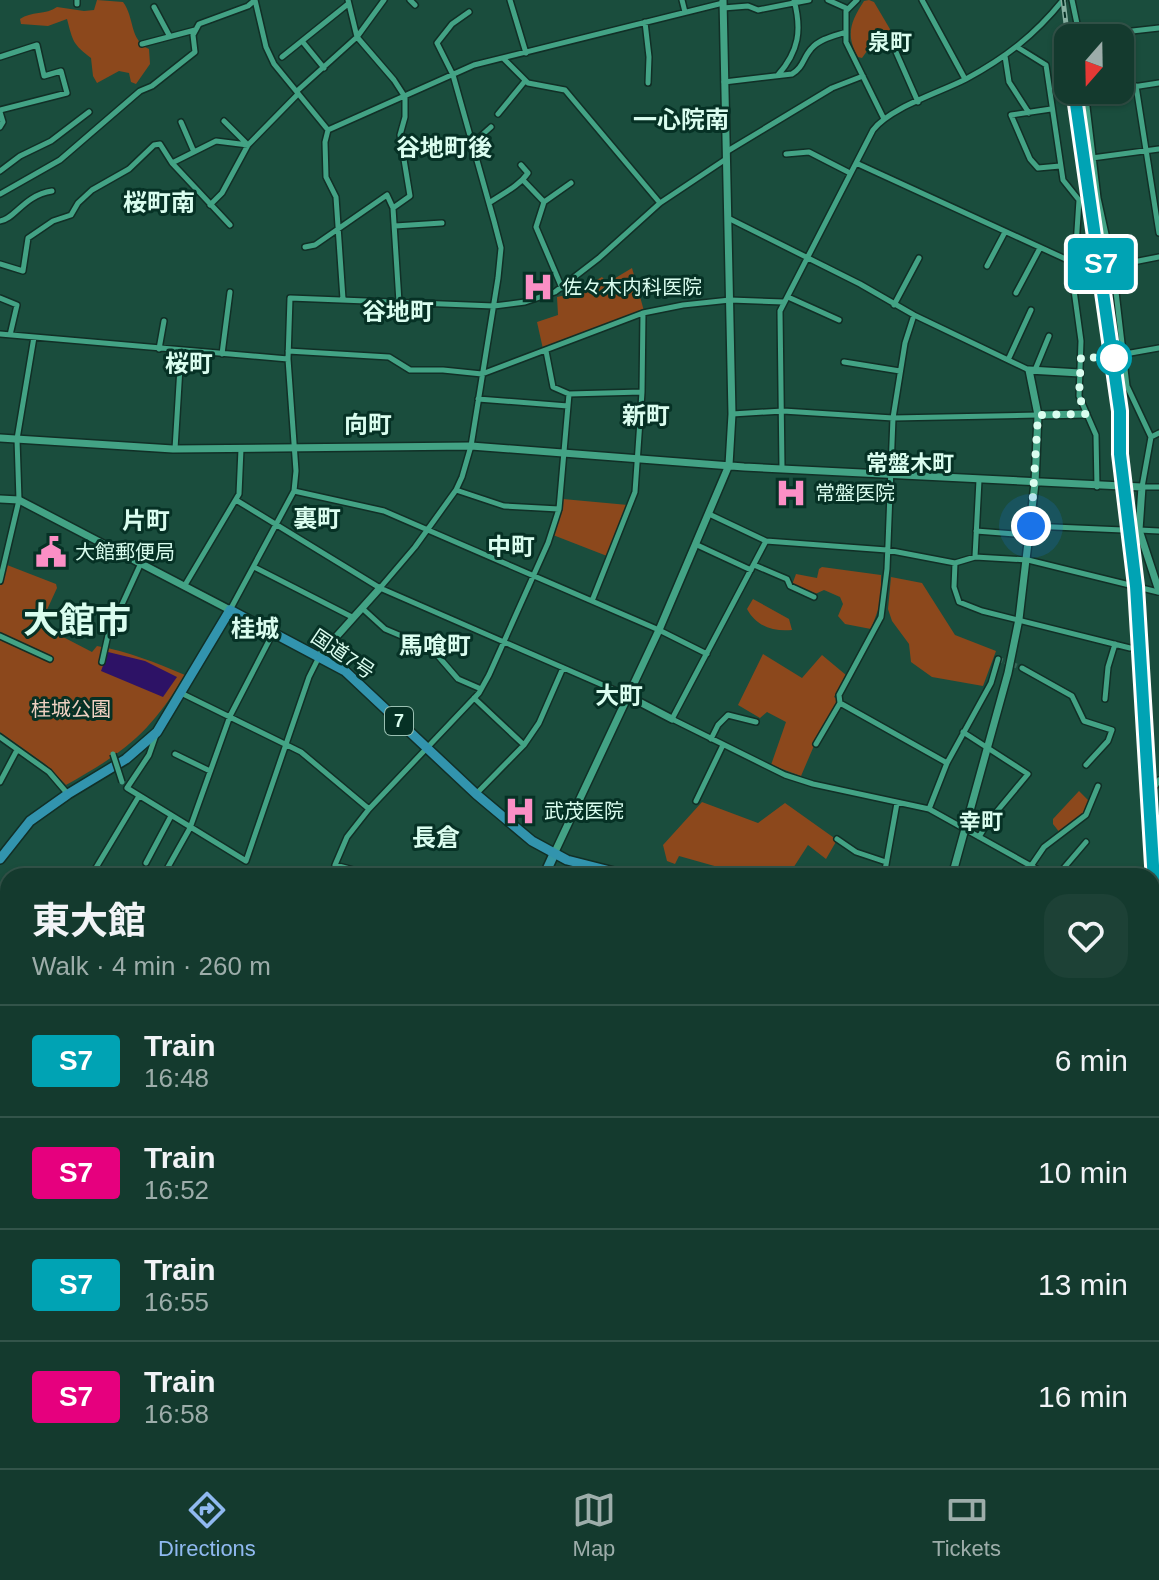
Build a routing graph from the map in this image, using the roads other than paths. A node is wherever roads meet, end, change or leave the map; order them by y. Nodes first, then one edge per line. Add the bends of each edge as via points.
1 (255, 0) edge
2 (384, 0) edge
3 (682, 0) edge
4 (809, 0) edge
5 (828, 0) edge
6 (857, 0) edge
7 (922, 0) edge
8 (1063, 0) edge
9 (1072, 0) edge
10 (512, 1) edge
11 (794, 1) edge
12 (348, 2) edge
13 (723, 4) edge
14 (154, 7) dead end
15 (848, 9) junction
16 (469, 12) dead end
17 (685, 12) junction
18 (645, 22) junction
19 (1077, 24) edge
20 (1159, 28) edge
21 (196, 29) junction
22 (1134, 31) edge
23 (846, 32) junction
24 (169, 35) junction
25 (357, 37) junction
26 (302, 41) junction
27 (142, 44) dead end
28 (1017, 47) junction
29 (896, 52) dead end
30 (526, 53) junction
31 (1005, 56) junction
32 (0, 57) edge
33 (282, 57) dead end
34 (504, 59) junction
35 (324, 68) junction
36 (453, 75) junction
37 (777, 76) junction
38 (863, 76) junction
39 (965, 79) junction
40 (525, 81) junction
41 (724, 82) junction
42 (648, 83) dead end
43 (1159, 83) edge
44 (1136, 86) joint
45 (297, 93) junction
46 (405, 97) junction
47 (918, 102) junction
48 (1086, 104) edge
49 (1052, 109) junction
50 (0, 111) edge
51 (89, 112) dead end
52 (1029, 113) junction
53 (498, 114) dead end
54 (884, 119) junction
55 (224, 121) dead end
56 (181, 122) dead end
57 (0, 127) edge
58 (491, 127) dead end
59 (328, 130) junction
60 (472, 144) junction
61 (248, 145) junction
62 (1159, 149) edge
63 (1144, 150) junction
64 (194, 152) junction
65 (786, 154) dead end
66 (726, 155) junction
67 (1092, 158) junction
68 (172, 163) junction
69 (856, 163) junction
70 (521, 165) dead end
71 (1060, 166) junction
72 (0, 171) edge
73 (850, 173) junction
74 (523, 180) junction
75 (571, 183) dead end
76 (52, 191) dead end
77 (0, 194) edge
78 (544, 202) junction
79 (489, 203) junction
80 (660, 203) junction
81 (210, 205) junction
82 (393, 208) junction
83 (728, 218) junction
84 (0, 221) edge
85 (442, 223) dead end
86 (230, 225) dead end
87 (339, 226) junction
88 (395, 226) junction
89 (1005, 232) junction
90 (1159, 233) edge
91 (305, 247) dead end
92 (1040, 248) junction
93 (1159, 257) edge
94 (807, 258) junction
95 (919, 258) dead end
96 (1070, 261) junction
97 (0, 264) edge
98 (987, 266) dead end
99 (1113, 266) junction
100 (562, 288) junction
101 (230, 292) dead end
102 (1016, 293) dead end
103 (0, 298) edge
104 (343, 299) junction
105 (786, 299) junction
106 (730, 300) junction
107 (399, 302) junction
108 (894, 305) junction
109 (494, 306) junction
110 (1031, 310) dead end
111 (643, 313) junction
112 (914, 315) junction
113 (839, 320) dead end
114 (164, 321) dead end
115 (0, 334) edge
116 (10, 335) junction
117 (1049, 336) dead end
118 (34, 337) junction
119 (1159, 348) edge
120 (159, 349) junction
121 (181, 351) junction
122 (288, 351) junction
123 (546, 351) junction
124 (222, 354) junction
125 (1125, 354) junction
126 (288, 359) junction
127 (1008, 360) junction
128 (844, 362) dead end
129 (1032, 370) junction
130 (900, 371) junction
131 (1080, 373) junction
132 (482, 374) junction
133 (642, 392) junction
134 (569, 394) junction
135 (478, 399) junction
136 (568, 406) junction
137 (783, 411) junction
138 (732, 414) junction
139 (1086, 414) junction
140 (1038, 415) junction
141 (893, 418) junction
142 (1159, 433) edge
143 (1151, 437) junction
144 (0, 438) edge
145 (17, 439) junction
146 (471, 446) junction
147 (295, 447) junction
148 (175, 449) junction
149 (241, 449) junction
150 (564, 453) junction
151 (638, 458) junction
152 (729, 465) junction
153 (782, 468) junction
154 (891, 474) junction
155 (979, 480) junction
156 (1035, 483) junction
157 (1158, 486) edge
158 (1097, 487) junction
159 (1142, 487) junction
160 (456, 490) junction
161 (294, 491) junction
162 (0, 499) edge
163 (19, 500) junction
164 (236, 500) junction
165 (559, 509) junction
166 (708, 513) junction
167 (277, 525) junction
168 (426, 530) junction
169 (1123, 530) dead end
170 (1139, 530) junction
171 (976, 531) junction
172 (1031, 531) junction
173 (1159, 531) edge
174 (766, 541) junction
175 (695, 544) junction
176 (887, 550) junction
177 (975, 557) junction
178 (1028, 560) junction
179 (142, 562) junction
180 (955, 563) junction
181 (254, 567) junction
182 (752, 567) junction
183 (532, 576) junction
184 (0, 581) edge
185 (185, 585) junction
186 (380, 588) junction
187 (1159, 592) edge
188 (814, 597) dead end
189 (592, 601) junction
190 (361, 608) junction
191 (230, 610) junction
192 (352, 617) junction
193 (1019, 619) junction
194 (659, 630) junction
195 (274, 632) junction
196 (0, 636) edge
197 (503, 643) junction
198 (1115, 644) junction
199 (1130, 648) dead end
200 (707, 654) junction
201 (319, 656) junction
202 (50, 659) dead end
203 (998, 659) dead end
204 (102, 662) dead end
205 (563, 668) junction
206 (1022, 668) tunnel mouth
207 (481, 689) junction
208 (180, 693) junction
209 (628, 696) junction
210 (474, 698) junction
211 (1105, 699) dead end
212 (840, 703) junction
213 (230, 716) junction
214 (672, 719) junction
215 (756, 722) dead end
216 (157, 732) junction
217 (963, 732) junction
218 (0, 737) edge
219 (711, 739) junction
220 (816, 744) dead end
221 (524, 745) junction
222 (723, 745) junction
223 (287, 746) junction
224 (428, 747) junction
225 (987, 748) junction
226 (17, 750) junction
227 (113, 754) dead end
228 (175, 754) dead end
229 (947, 763) junction
230 (1086, 765) dead end
231 (210, 771) junction
232 (0, 782) edge
233 (1098, 786) dead end
234 (127, 788) junction
235 (68, 794) junction
236 (476, 794) junction
237 (139, 796) junction
238 (696, 801) dead end
239 (897, 803) junction
240 (369, 809) junction
241 (929, 809) junction
242 (171, 816) junction
243 (190, 828) junction
244 (966, 829) junction
245 (979, 837) junction
246 (837, 839) dead end
247 (1086, 842) dead end
248 (554, 854) junction
249 (0, 859) edge
250 (886, 862) junction
251 (146, 863) dead end
252 (335, 865) junction
253 (1031, 866) junction
254 (96, 868) edge
255 (168, 868) edge
256 (335, 868) edge
257 (346, 868) edge
258 (548, 868) edge
259 (602, 868) edge
260 (885, 868) edge
261 (954, 868) edge
262 (1034, 868) edge
263 (1064, 868) edge

1 - 21 street
1 - 45 street via 266,47
2 - 25 street
3 - 17 street
4 - 11 street
5 - 15 street
6 - 15 street
7 - 39 street
8 - 28 street
9 - 19 street
10 - 30 street
11 - 13 street via 758,10
11 - 37 street via 800,35
12 - 25 street
12 - 26 street
13 - 17 street
13 - 41 street
14 - 24 street
15 - 23 street
16 - 36 street via 437,43
17 - 18 street
18 - 30 street
18 - 42 street
20 - 22 street
21 - 24 street
21 - 77 street via 195,52 60,160
23 - 37 street via 812,47 800,69
23 - 38 street
24 - 27 street
25 - 35 street
25 - 46 street
26 - 33 street
26 - 35 street
28 - 31 street
28 - 49 street via 1046,65
29 - 47 street
30 - 34 street
31 - 39 street
31 - 52 street via 1009,82
32 - 50 street via 37,45 44,76 61,71 67,93
34 - 36 street
34 - 40 street
35 - 45 street
36 - 46 street
36 - 60 street
37 - 41 street
38 - 54 street
38 - 66 street via 832,88
39 - 47 street
40 - 53 street
40 - 80 street via 565,90
41 - 66 street
43 - 44 street
44 - 63 street
45 - 59 street
45 - 61 street
46 - 59 street
46 - 82 street via 400,135 410,196
47 - 54 street
48 - 67 street
49 - 52 street
49 - 71 street
50 - 57 street
51 - 72 street
52 - 71 street via 1011,115 1030,159 1038,168
54 - 69 street
55 - 61 street
56 - 64 street
58 - 60 street
59 - 87 street via 326,177 336,197
60 - 79 street
61 - 64 street via 216,141
61 - 81 street
62 - 63 street
63 - 67 street
63 - 90 street
64 - 68 street
65 - 73 street via 809,152
66 - 80 street
66 - 83 street
67 - 99 street
68 - 81 street
68 - 97 street via 160,144 154,145 129,169 92,190 71,215 28,238 23,271
69 - 73 street
69 - 89 street
70 - 74 street via 528,173
71 - 96 street via 1063,180 1079,200
73 - 94 street
74 - 78 street
74 - 79 street
75 - 78 street
76 - 84 street via 30,197
78 - 100 street via 537,231
79 - 109 street via 501,248
80 - 100 street
81 - 86 street
82 - 87 street via 387,195
82 - 88 street
83 - 94 street
83 - 106 street
85 - 88 street
87 - 91 street
87 - 104 street
88 - 107 street
89 - 92 street
89 - 98 street
92 - 96 street
92 - 102 street
93 - 99 street
94 - 105 street
94 - 108 street
95 - 108 street
96 - 131 street
99 - 125 street
100 - 109 street via 525,302
101 - 124 street
103 - 116 street via 17,305
104 - 107 street
104 - 122 street via 290,298
105 - 106 street
105 - 113 street
105 - 137 street via 780,311
106 - 111 street
106 - 138 street
107 - 109 street
108 - 112 street
109 - 132 street
110 - 127 street
111 - 123 street
111 - 133 street
112 - 127 street
112 - 130 street
114 - 120 street
115 - 116 street
116 - 118 street
117 - 129 street
118 - 120 street
118 - 145 street
119 - 125 street
120 - 121 street
121 - 124 street
121 - 148 street
122 - 126 street
122 - 132 street via 389,357 410,370
123 - 132 street
123 - 134 street via 553,387
124 - 126 street
125 - 143 street via 1127,386
126 - 147 street
127 - 129 street
128 - 130 street
129 - 131 street
129 - 140 street
130 - 141 street
131 - 139 street via 1079,396
132 - 135 street
133 - 134 street
133 - 151 street
134 - 136 street
135 - 136 street
135 - 146 street
136 - 150 street
137 - 138 street
137 - 141 street
137 - 153 street
138 - 152 street
139 - 140 street
139 - 158 street via 1096,435
140 - 141 street
140 - 156 street
141 - 154 street
142 - 143 street
143 - 159 street
144 - 145 street
145 - 148 street
145 - 163 street
146 - 147 street
146 - 150 street
146 - 160 street
147 - 149 street
147 - 161 street
148 - 149 street
149 - 164 street
150 - 151 street
150 - 165 street
151 - 152 street
151 - 189 street via 635,492
152 - 153 street
152 - 166 street
153 - 154 street
154 - 155 street
154 - 176 street
155 - 156 street
155 - 171 street
156 - 158 street
156 - 172 street
157 - 159 street
158 - 159 street
159 - 170 street
160 - 165 street via 504,506
160 - 168 street
161 - 167 street
161 - 168 street via 384,511
162 - 163 street
163 - 179 street
163 - 184 street
164 - 167 street
164 - 185 street
165 - 183 street
166 - 174 street
166 - 175 street
167 - 181 street
167 - 186 street
168 - 183 street
168 - 186 street
169 - 172 street
170 - 173 street
170 - 187 street
171 - 172 street
171 - 177 street
172 - 178 street
174 - 176 street
174 - 182 street
175 - 182 street
175 - 194 street
176 - 180 street
176 - 212 street via 881,617 839,695
177 - 178 street
177 - 180 street
178 - 187 street
178 - 193 street
179 - 185 street
179 - 204 street via 108,635
180 - 193 street via 959,602
181 - 191 street
181 - 192 street
182 - 188 street via 787,579 790,586
182 - 200 street
183 - 189 street
183 - 197 street
185 - 191 street
186 - 190 street
186 - 197 street
189 - 194 street
190 - 192 street
190 - 207 street via 385,629 432,649 458,679
191 - 195 highway, 国道7号 / 7
191 - 208 highway
192 - 201 street
193 - 198 street
193 - 225 street
194 - 200 street
194 - 209 street
195 - 201 highway, 国道7号 / 7
195 - 213 street
196 - 202 street
197 - 205 street
197 - 207 street
198 - 199 street
198 - 211 street
200 - 214 street
201 - 223 street
201 - 224 highway, 国道7号 / 7 via 362,686
203 - 217 street via 991,683
205 - 209 street
205 - 221 street
206 - 230 street via 1072,696 1084,721 1112,730
207 - 210 street
208 - 213 street
208 - 216 highway
209 - 214 street
209 - 248 street
210 - 221 street
210 - 224 street
212 - 220 street
212 - 229 street
213 - 223 street
213 - 231 street
214 - 219 street
215 - 219 street via 732,713
216 - 234 street
216 - 235 highway via 126,759
217 - 225 street
217 - 229 street
218 - 226 street
219 - 222 street
221 - 236 street
222 - 238 street
222 - 239 street via 785,775
223 - 240 street via 320,765
223 - 243 street via 246,861
224 - 236 highway, 国道7号 / 7
224 - 240 street
225 - 244 street
225 - 245 street via 1028,774
226 - 232 street
226 - 235 street via 49,772
227 - 234 street, bridge
228 - 231 street
229 - 241 street
231 - 243 street
233 - 253 street via 1086,815 1044,847
234 - 237 street
235 - 249 highway via 30,821
236 - 248 highway, 国道7号 / 7
237 - 242 street
237 - 254 street
239 - 241 street
239 - 250 street
240 - 252 street via 347,837
241 - 244 street
242 - 243 street
242 - 251 street
243 - 255 street
244 - 245 street
244 - 261 street
245 - 253 street
246 - 250 street
247 - 263 street
248 - 258 main road
248 - 259 highway, 国道7号 / 7
250 - 260 street
252 - 256 street
252 - 257 street
253 - 262 street

